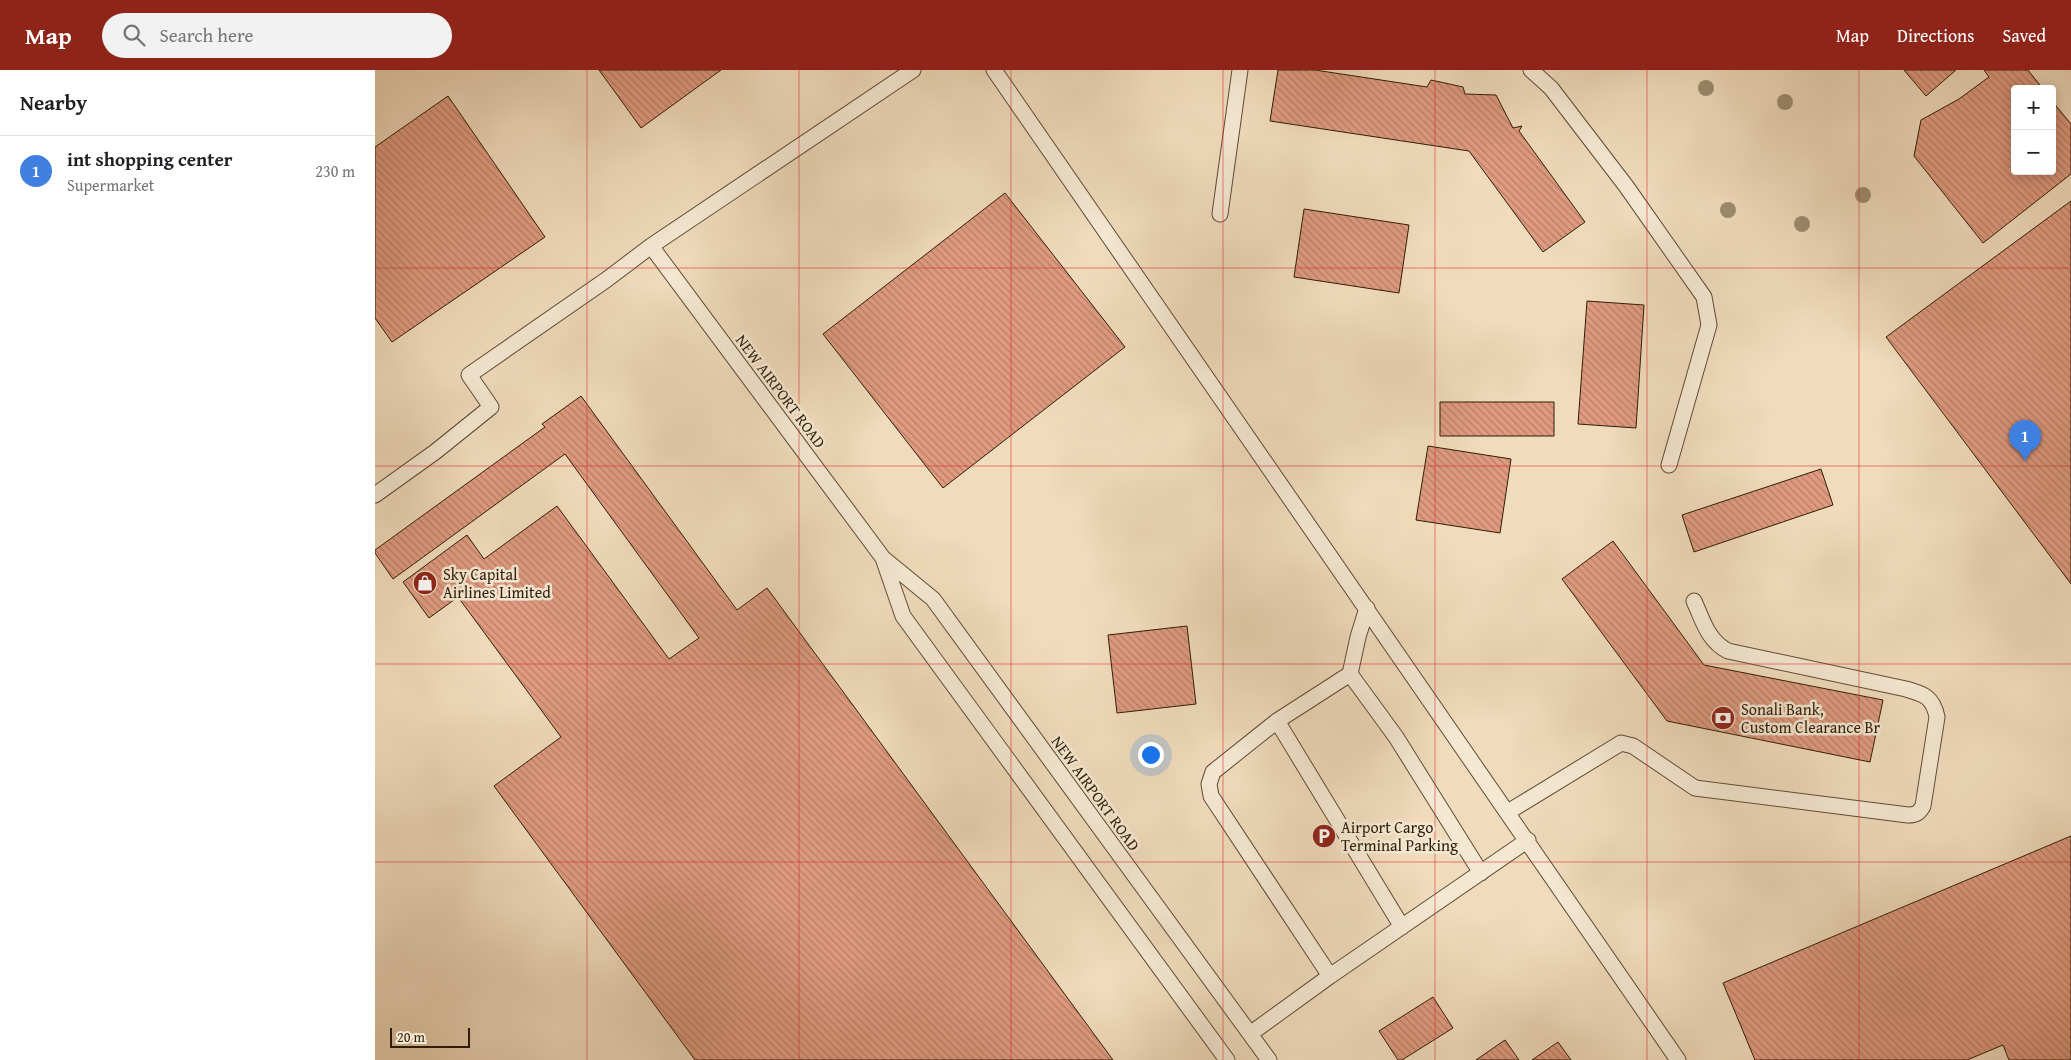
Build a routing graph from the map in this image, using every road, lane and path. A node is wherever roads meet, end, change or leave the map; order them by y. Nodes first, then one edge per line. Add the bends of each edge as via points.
1 (913, 70) edge
2 (995, 70) edge
3 (1240, 70) edge
4 (1531, 70) edge
5 (1220, 214) dead end
6 (651, 246) junction
7 (1669, 465) dead end
8 (375, 495) edge
9 (883, 558) junction
10 (1694, 601) dead end
11 (1367, 608) junction
12 (1350, 674) junction
13 (1277, 722) junction
14 (1508, 812) junction
15 (1528, 840) junction
16 (1481, 873) junction
17 (1402, 926) junction
18 (1330, 976) junction
19 (1250, 1034) junction
20 (1227, 1060) edge
21 (1269, 1060) edge
22 (1679, 1060) edge

1 - 6 lane
2 - 11 lane
3 - 5 lane
4 - 7 lane via 1551,88 1609,163 1704,297 1709,325
6 - 8 lane via 469,375 491,407
6 - 9 lane, NEW AIRPORT ROAD
9 - 19 lane, NEW AIRPORT ROAD via 933,599
9 - 20 lane, NEW AIRPORT ROAD via 903,616
10 - 14 lane via 1708,633 1728,651 1906,690 1928,698 1935,705 1937,717 1921,810 1907,815 1695,788 1633,746 1621,743
11 - 12 lane
11 - 14 lane
12 - 13 lane
12 - 16 lane via 1396,736
13 - 17 lane
13 - 18 lane via 1213,772 1209,784 1211,796
14 - 15 lane
15 - 16 lane
15 - 22 lane
16 - 17 lane
17 - 18 lane
18 - 19 lane
19 - 21 lane, NEW AIRPORT ROAD

